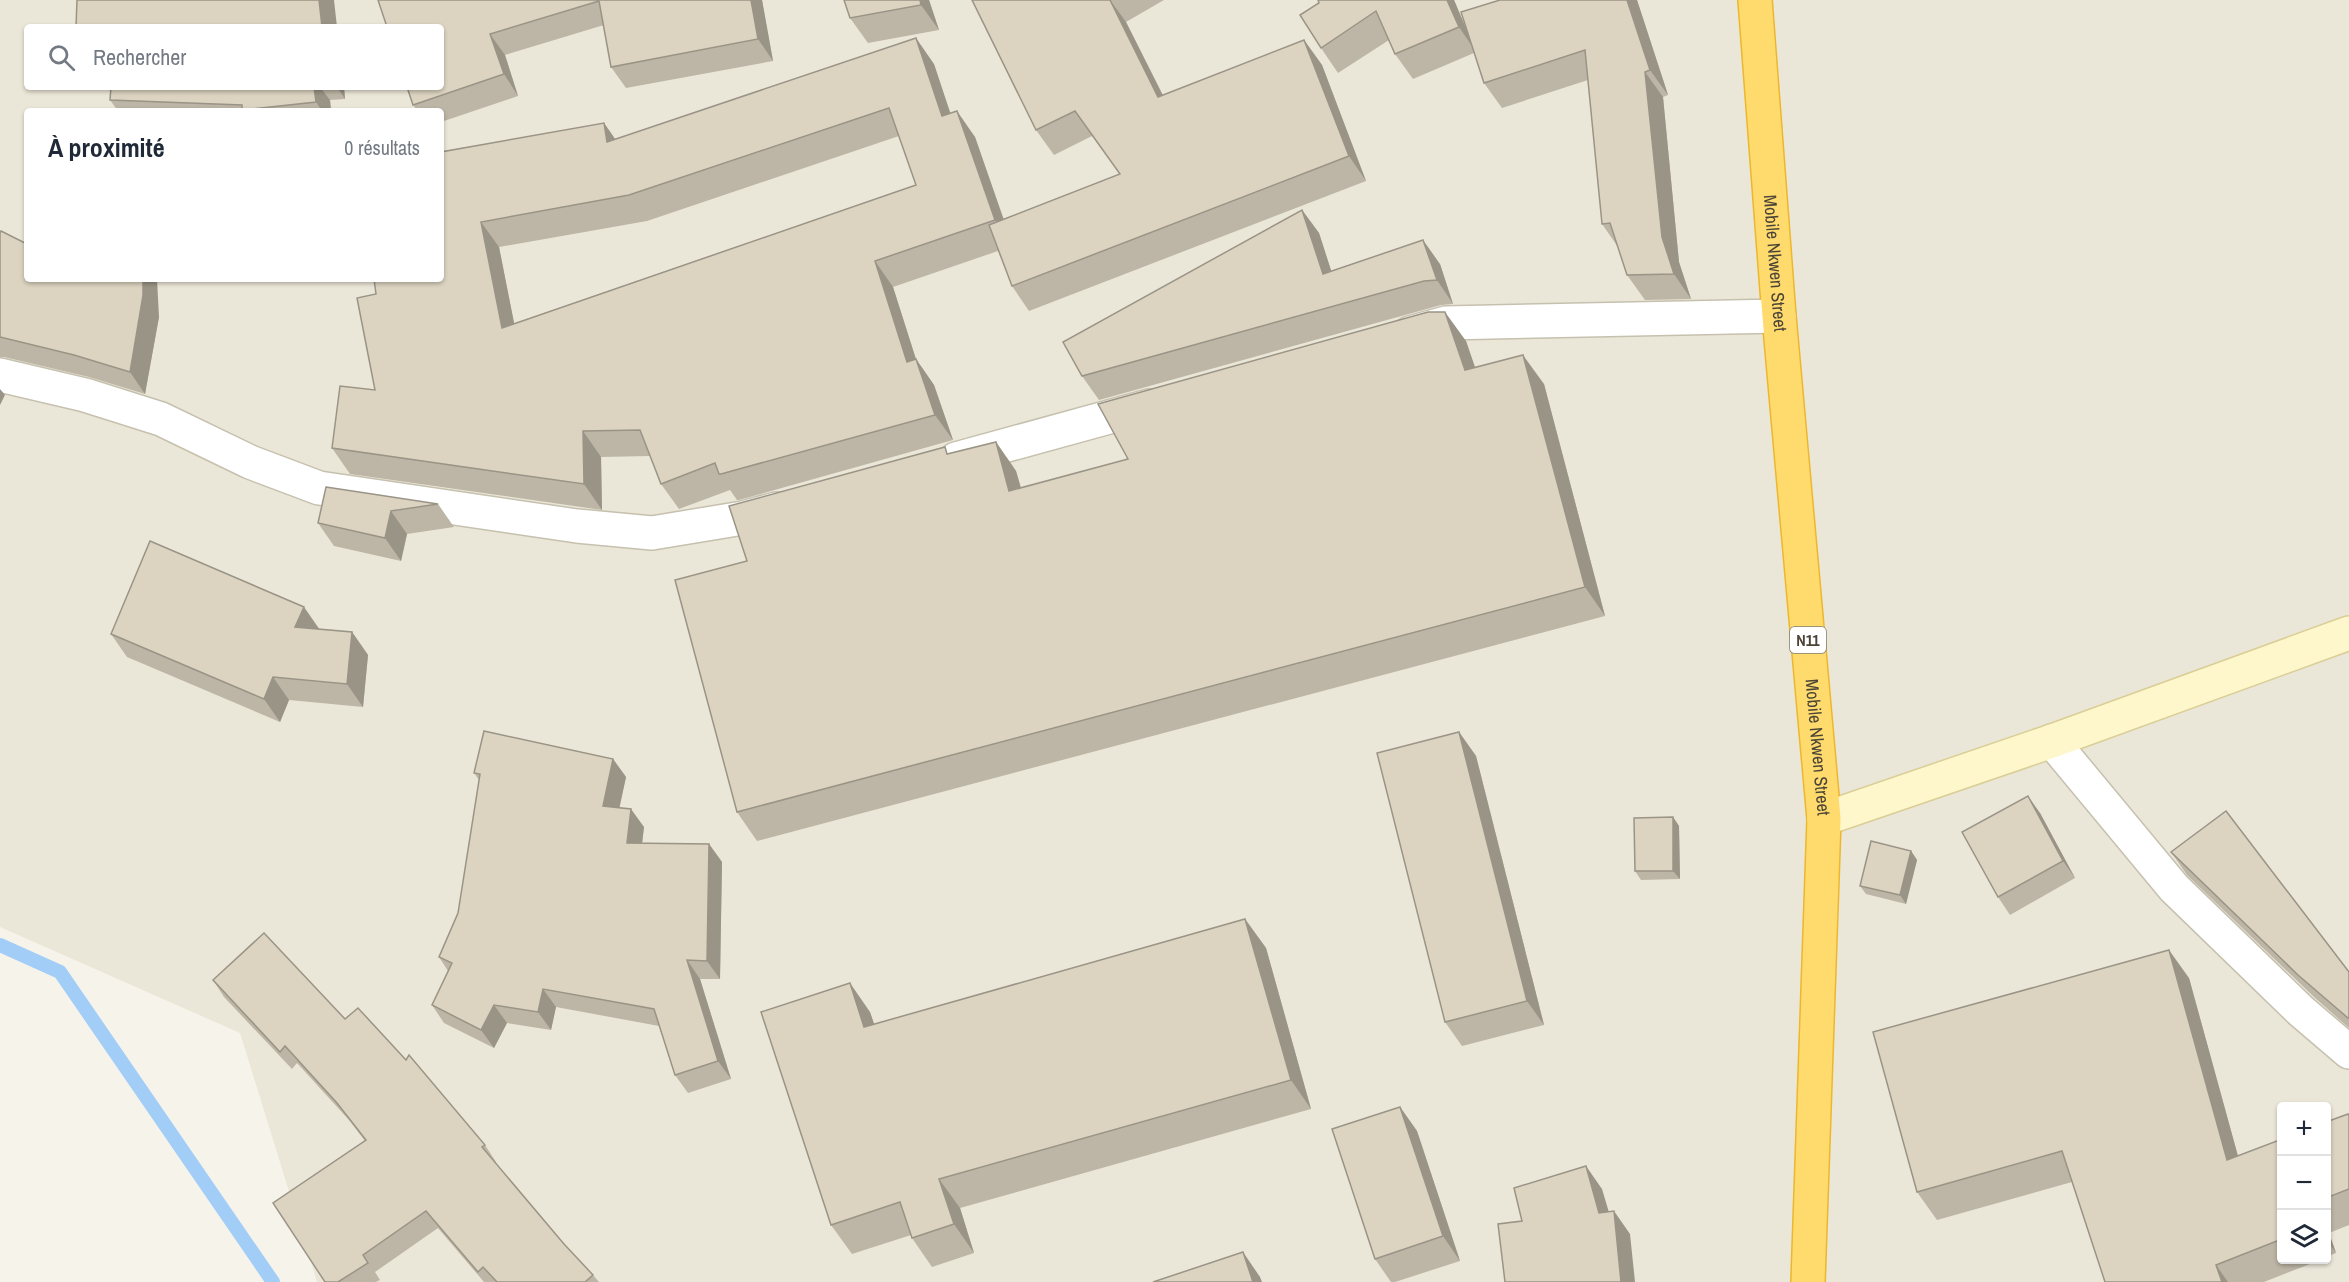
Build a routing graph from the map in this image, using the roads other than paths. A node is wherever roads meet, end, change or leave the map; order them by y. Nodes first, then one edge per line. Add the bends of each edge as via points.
1 (1755, 0) edge
2 (1779, 316) junction
3 (1377, 342) edge
4 (0, 375) edge
5 (1181, 397) edge
6 (927, 467) edge
7 (800, 502) edge
8 (2349, 633) edge
9 (2052, 741) junction
10 (1824, 819) junction
11 (2349, 1052) edge
12 (1808, 1282) edge

1 - 2 highway, Mobile Nkwen Street / N11
2 - 3 street via 1446,323
2 - 10 highway, Mobile Nkwen Street / N11
4 - 7 street via 85,395 161,419 250,462 319,488 577,526 652,533 743,518
5 - 6 street
8 - 9 street
9 - 10 street
9 - 11 street via 2174,888
10 - 12 highway, Mobile Nkwen Street / N11

